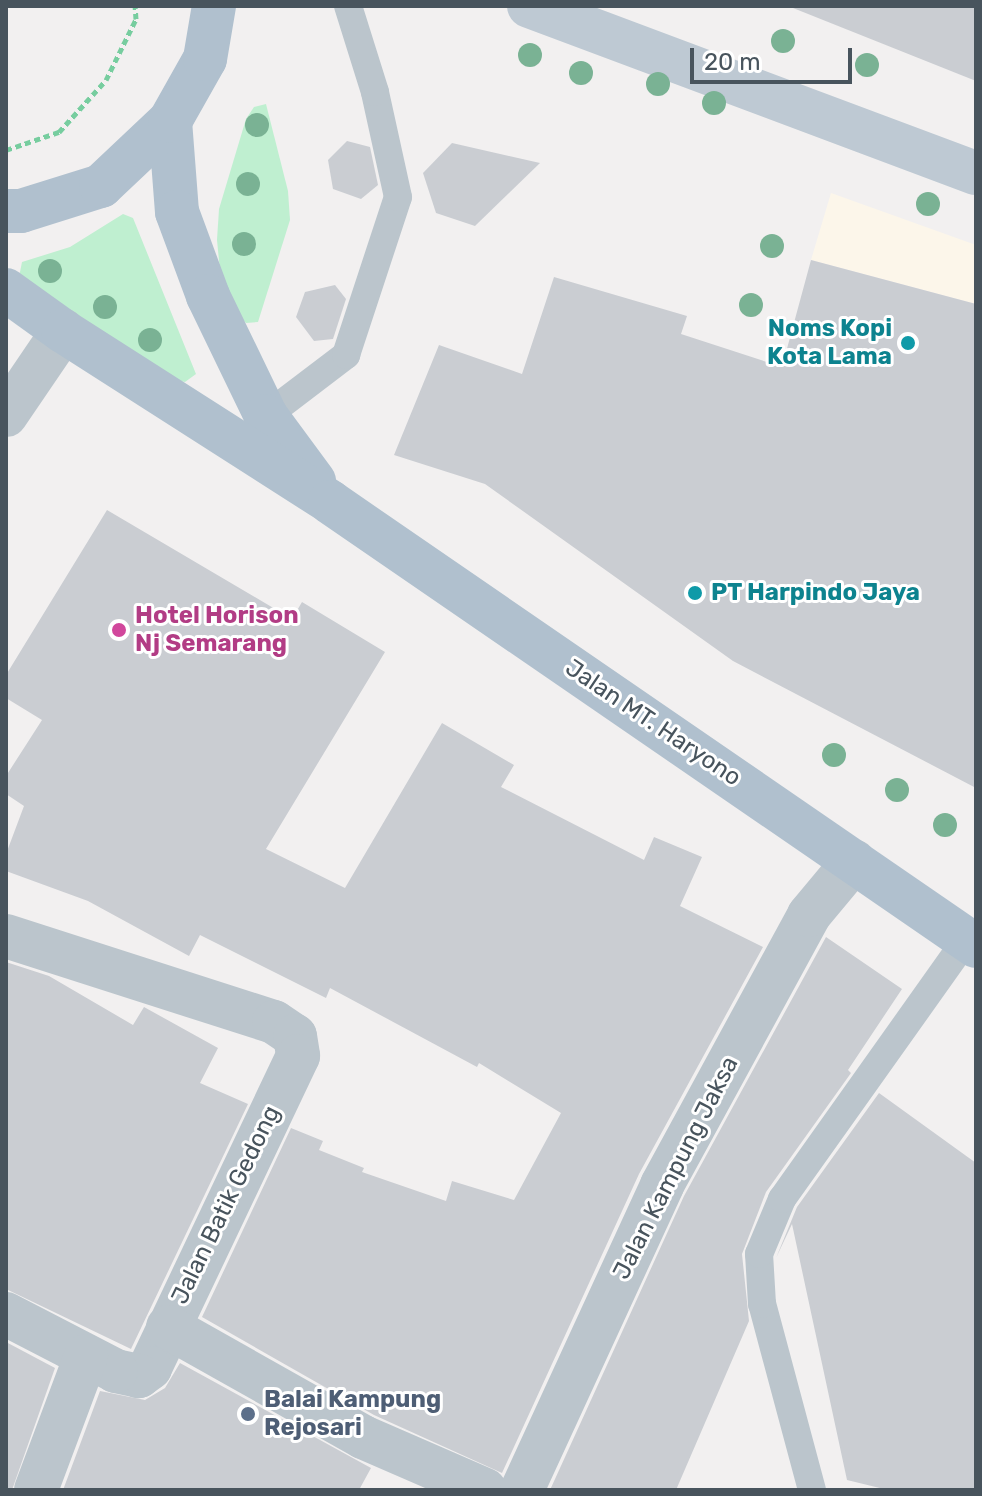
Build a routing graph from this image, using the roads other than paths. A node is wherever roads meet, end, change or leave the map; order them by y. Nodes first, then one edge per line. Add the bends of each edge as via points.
1 (214, 6) edge
2 (348, 6) edge
3 (529, 6) edge
4 (170, 121) junction
5 (976, 173) edge
6 (6, 211) edge
7 (6, 290) edge
8 (63, 331) junction
9 (6, 415) edge
10 (266, 416) junction
11 (330, 502) junction
12 (854, 861) junction
13 (6, 936) edge
14 (971, 942) edge
15 (6, 1314) edge
16 (168, 1327) junction
17 (86, 1356) junction
18 (36, 1490) edge
19 (485, 1490) edge
20 (522, 1490) edge
21 (812, 1490) edge

1 - 4 main road via 205,59
2 - 10 lane via 375,92 398,197 346,355
3 - 5 main road
4 - 6 main road via 101,186
4 - 10 main road, Jalan MT. Haryono via 177,212 208,296
7 - 8 main road, Jalan MT. Haryono
8 - 9 street
8 - 11 main road, Jalan MT. Haryono
10 - 11 main road, Jalan MT. Haryono
11 - 12 main road, Jalan MT. Haryono
12 - 14 main road, Jalan MT. Haryono
12 - 20 street, Jalan Kampung Jaksa via 809,915 662,1185
13 - 16 street, Jalan Batik Gedong via 274,1022 295,1036 298,1056
14 - 21 lane via 782,1199 759,1254 762,1304
15 - 17 street
16 - 17 street via 150,1368 139,1376
16 - 19 street, Jalan Batik Gedong via 363,1437
17 - 18 street

